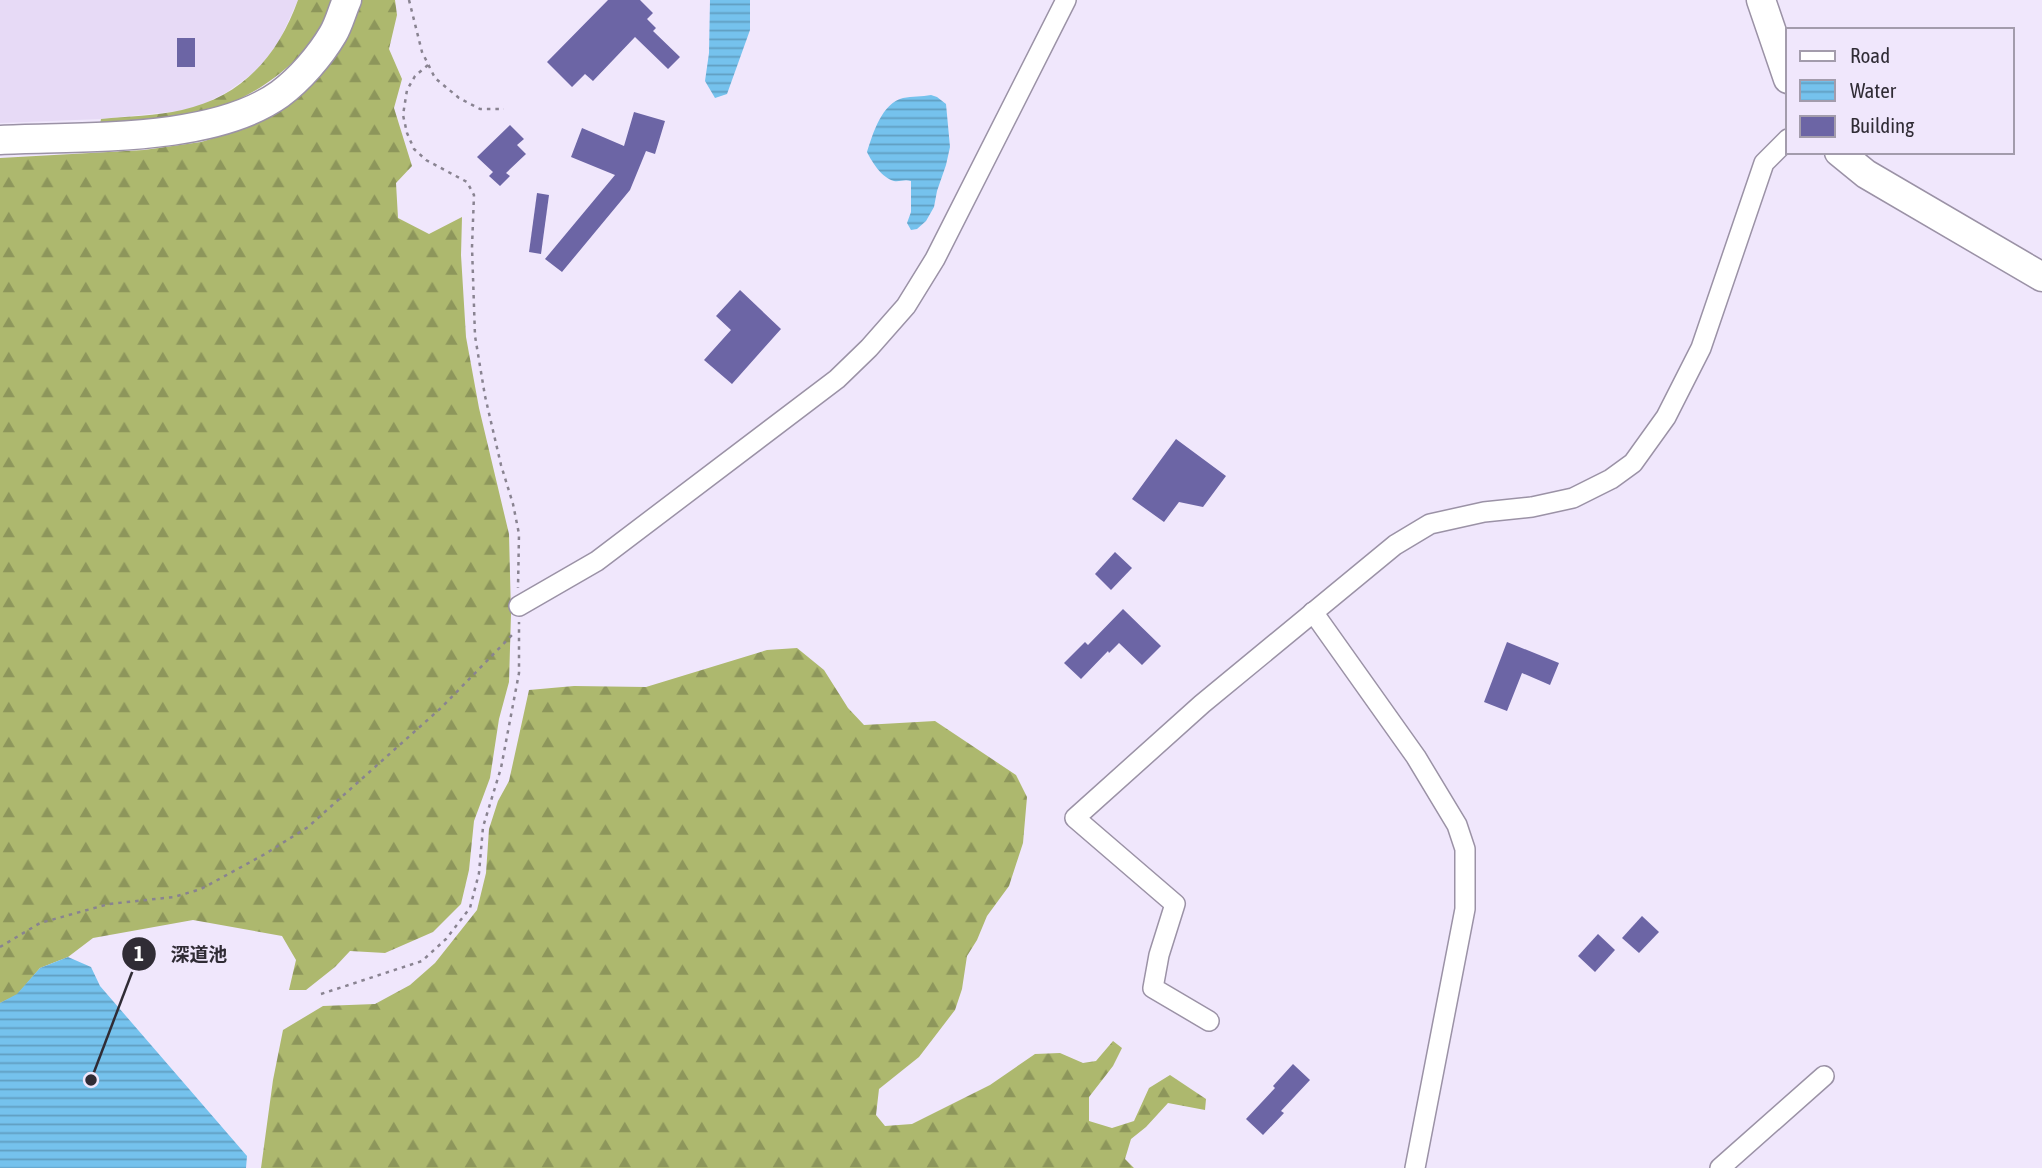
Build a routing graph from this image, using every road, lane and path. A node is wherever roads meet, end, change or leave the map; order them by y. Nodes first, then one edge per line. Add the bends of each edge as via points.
1 (347, 0) edge
2 (409, 0) edge
3 (1066, 0) edge
4 (1761, 0) edge
5 (428, 65) junction
6 (1786, 73) edge
7 (504, 109) dead end
8 (0, 140) edge
9 (1786, 141) edge
10 (1841, 154) edge
11 (2042, 277) edge
12 (519, 606) junction
13 (1313, 612) junction
14 (514, 633) dead end
15 (0, 947) edge
16 (321, 994) dead end
17 (1209, 1021) dead end
18 (1824, 1076) dead end
19 (1415, 1168) edge
20 (1720, 1168) edge

1 - 8 street via 333,34 308,68 279,94 240,115 200,127 143,133
2 - 5 path
3 - 12 street via 935,259 906,306 869,348 836,379 597,561
4 - 6 street
5 - 7 path via 435,78 459,98 480,109
5 - 12 path via 407,90 403,115 414,149 425,160 467,182 474,195 475,336 519,534
9 - 13 street via 1764,163 1701,348 1666,417 1633,463 1573,498 1430,524 1395,545
10 - 11 street via 1866,174
12 - 16 path via 519,673 501,768 483,827 470,908 422,961
13 - 17 street via 1075,818 1175,904 1153,988
13 - 19 street via 1416,757 1457,825 1465,849 1465,909
14 - 15 path via 442,707 308,827 265,854 201,889 174,897 109,904 40,923
18 - 20 street

